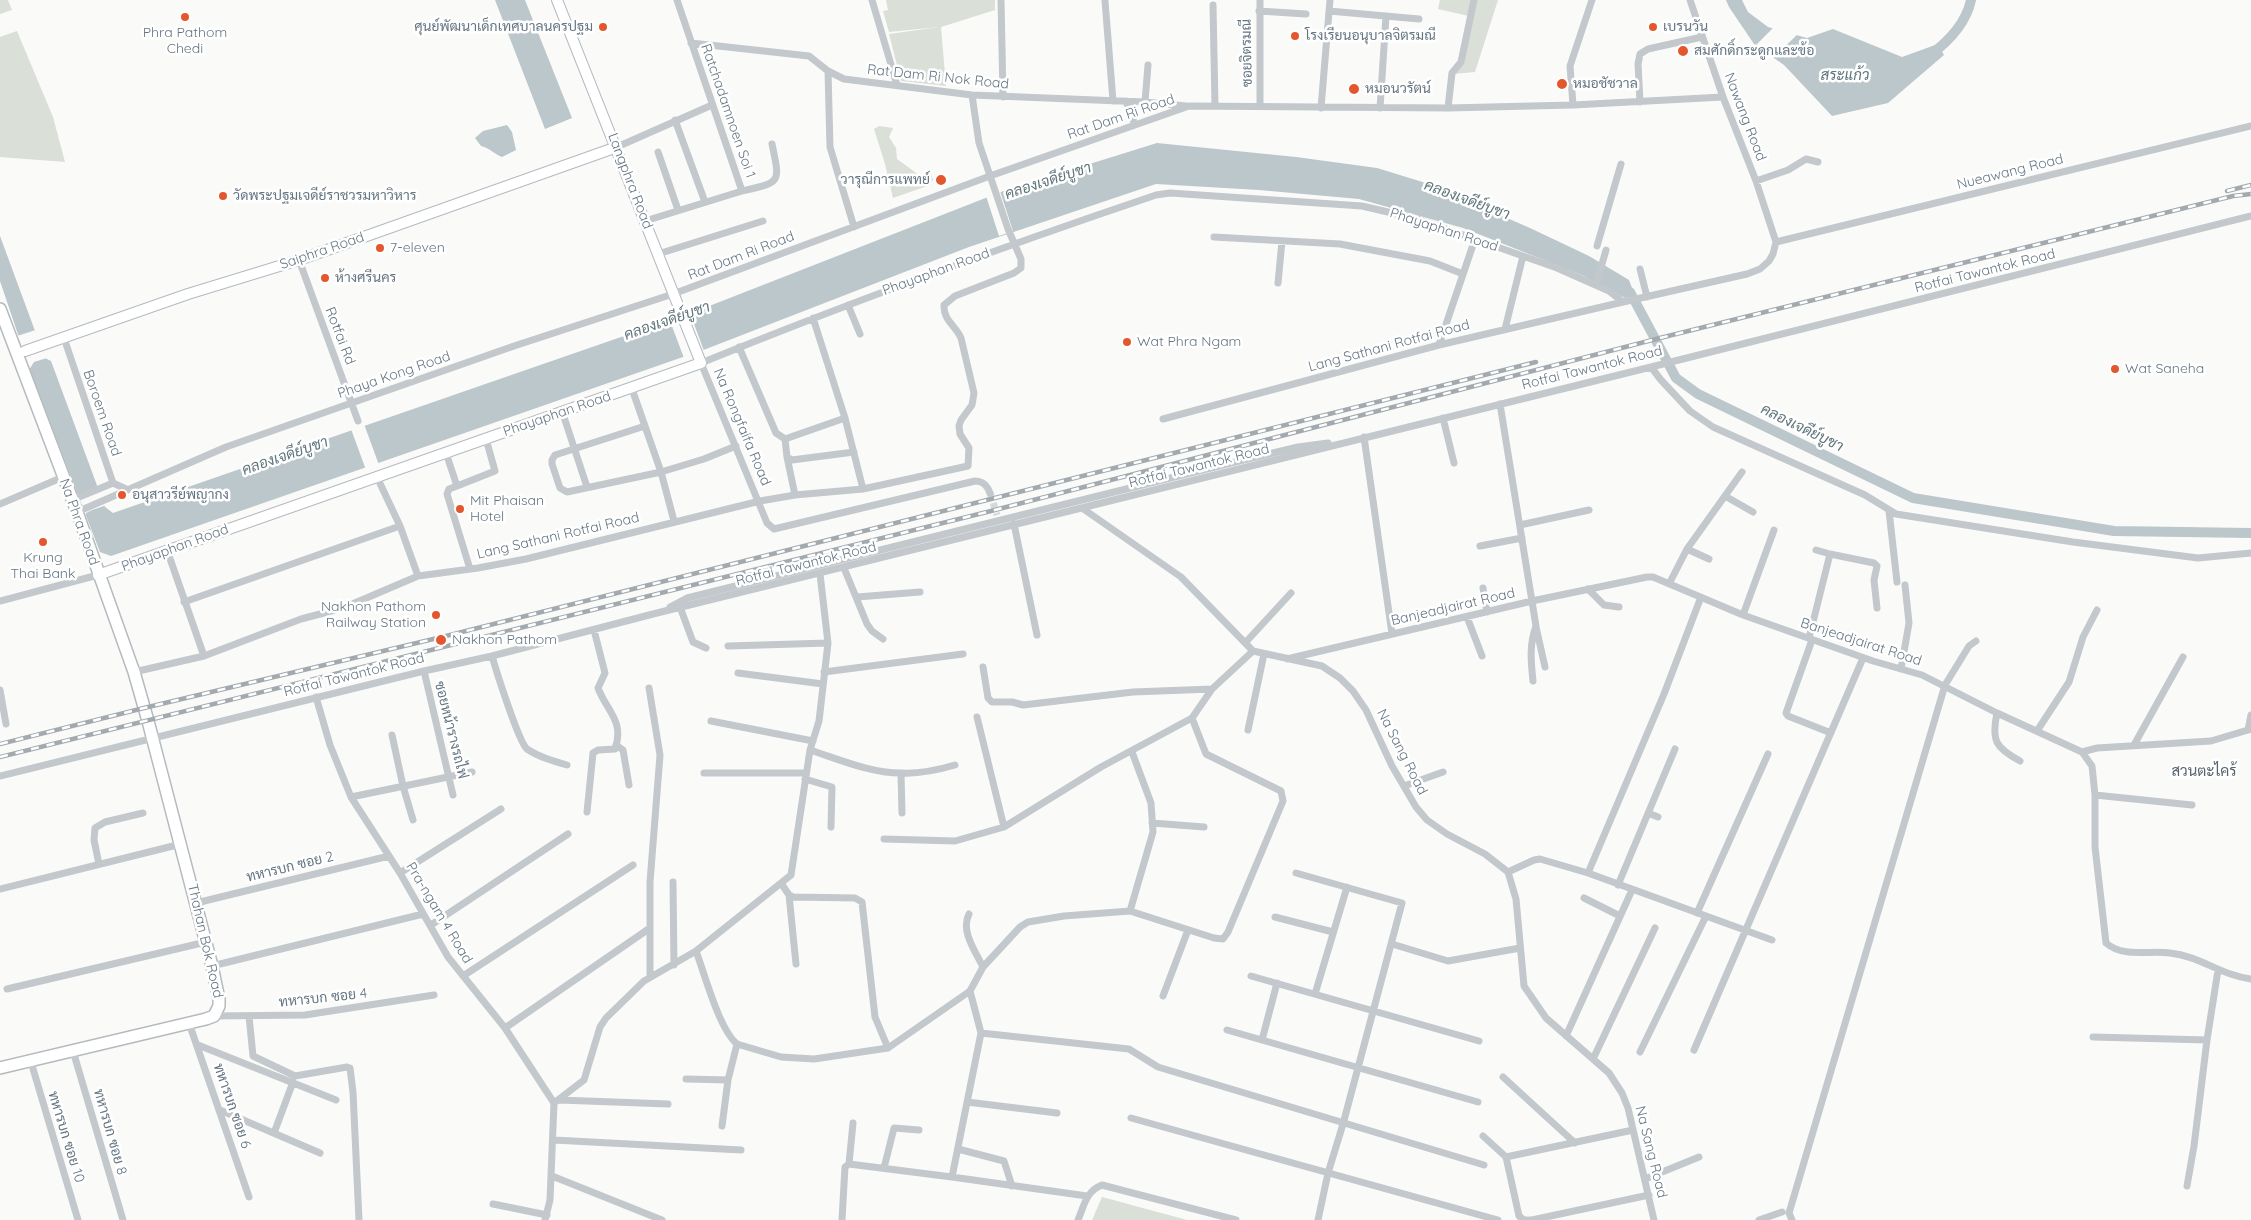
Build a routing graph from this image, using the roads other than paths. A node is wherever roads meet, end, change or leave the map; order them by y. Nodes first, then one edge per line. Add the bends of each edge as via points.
1 (557, 0) edge
2 (677, 0) edge
3 (872, 0) edge
4 (1001, 0) edge
5 (1260, 0) edge
6 (1330, 0) edge
7 (1474, 0) edge
8 (1592, 0) edge
9 (1690, 0) edge
10 (1105, 1) edge
11 (1213, 5) dead end
12 (1259, 11) junction
13 (1329, 11) junction
14 (1306, 14) dead end
15 (1386, 16) junction
16 (1418, 19) dead end
17 (1702, 37) junction
18 (692, 43) junction
19 (1148, 66) dead end
20 (828, 71) junction
21 (897, 85) junction
22 (972, 95) junction
23 (1003, 97) junction
24 (1723, 97) junction
25 (1113, 101) junction
26 (1126, 102) junction
27 (1145, 102) junction
28 (1640, 102) junction
29 (712, 105) junction
30 (1573, 105) junction
31 (1189, 106) junction
32 (1215, 106) junction
33 (1260, 106) junction
34 (1321, 108) junction
35 (1380, 108) junction
36 (1448, 108) junction
37 (675, 120) junction
38 (1135, 125) junction
39 (2251, 126) edge
40 (772, 144) dead end
41 (616, 147) junction
42 (658, 152) dead end
43 (1818, 162) dead end
44 (1620, 164) dead end
45 (990, 176) junction
46 (1756, 181) junction
47 (742, 191) junction
48 (705, 202) junction
49 (678, 210) junction
50 (2251, 216) edge
51 (645, 221) junction
52 (763, 221) dead end
53 (854, 227) junction
54 (1214, 237) dead end
55 (1475, 239) junction
56 (1282, 240) junction
57 (1776, 242) junction
58 (1013, 243) junction
59 (1597, 246) dead end
60 (1606, 252) dead end
61 (658, 254) junction
62 (1523, 256) junction
63 (299, 260) junction
64 (1640, 270) dead end
65 (1463, 274) junction
66 (1597, 282) junction
67 (1278, 284) dead end
68 (674, 294) junction
69 (1645, 297) junction
70 (1625, 302) junction
71 (848, 305) junction
72 (0, 308) edge
73 (813, 318) junction
74 (1505, 329) junction
75 (860, 334) dead end
76 (61, 339) junction
77 (12, 340) junction
78 (1439, 345) junction
79 (739, 348) junction
80 (25, 351) junction
81 (700, 359) junction
82 (1652, 367) junction
83 (22, 369) junction
84 (632, 389) junction
85 (352, 403) junction
86 (1500, 404) junction
87 (562, 411) junction
88 (845, 418) junction
89 (1443, 418) junction
90 (1163, 419) dead end
91 (358, 421) dead end
92 (645, 426) junction
93 (785, 438) junction
94 (1364, 438) junction
95 (486, 439) junction
96 (1348, 442) junction
97 (736, 446) junction
98 (574, 449) junction
99 (854, 452) junction
100 (446, 453) junction
101 (787, 457) junction
102 (1454, 463) dead end
103 (661, 472) junction
104 (1742, 472) dead end
105 (63, 477) junction
106 (378, 477) junction
107 (113, 483) junction
108 (457, 486) junction
109 (586, 487) junction
110 (126, 489) junction
111 (864, 489) junction
112 (990, 493) tunnel mouth
113 (795, 495) junction
114 (1725, 496) junction
115 (76, 499) junction
116 (760, 501) junction
117 (0, 504) edge
118 (1082, 508) junction
119 (1589, 510) dead end
120 (1889, 511) junction
121 (77, 512) junction
122 (1753, 512) dead end
123 (674, 521) junction
124 (1014, 524) junction
125 (1520, 525) junction
126 (400, 526) junction
127 (1774, 530) dead end
128 (1522, 538) junction
129 (1480, 546) dead end
130 (1687, 548) junction
131 (166, 550) junction
132 (1816, 550) dead end
133 (2251, 553) edge
134 (1830, 554) junction
135 (1709, 559) dead end
136 (844, 568) junction
137 (470, 569) junction
138 (820, 574) junction
139 (98, 575) junction
140 (418, 576) junction
141 (1897, 582) dead end
142 (1670, 584) junction
143 (1905, 584) dead end
144 (1483, 588) dead end
145 (1588, 589) junction
146 (920, 592) dead end
147 (1291, 593) dead end
148 (857, 597) junction
149 (1701, 597) junction
150 (0, 601) edge
151 (1532, 601) junction
152 (184, 602) junction
153 (1618, 607) dead end
154 (680, 608) junction
155 (1877, 608) dead end
156 (2097, 610) dead end
157 (661, 612) junction
158 (1487, 612) junction
159 (1743, 615) junction
160 (1467, 617) junction
161 (1536, 626) junction
162 (594, 630) junction
163 (1392, 634) junction
164 (1037, 635) dead end
165 (883, 639) dead end
166 (1810, 639) junction
167 (1976, 641) dead end
168 (828, 643) junction
169 (1245, 643) junction
170 (728, 646) dead end
171 (706, 648) dead end
172 (1253, 651) junction
173 (963, 654) dead end
174 (1264, 654) junction
175 (204, 656) junction
176 (492, 656) junction
177 (1482, 656) dead end
178 (2183, 657) dead end
179 (1864, 658) junction
180 (1287, 659) junction
181 (983, 667) dead end
182 (1544, 667) dead end
183 (1900, 668) junction
184 (424, 671) junction
185 (134, 672) junction
186 (824, 672) junction
187 (738, 673) dead end
188 (1533, 681) dead end
189 (823, 684) junction
190 (1945, 685) junction
191 (649, 688) dead end
192 (1212, 689) junction
193 (0, 690) edge
194 (316, 697) junction
195 (1997, 713) junction
196 (2251, 714) edge
197 (977, 717) dead end
198 (1192, 718) junction
199 (711, 721) dead end
200 (6, 724) dead end
201 (1248, 730) dead end
202 (2250, 730) edge
203 (2037, 731) junction
204 (1831, 733) junction
205 (392, 734) dead end
206 (152, 738) junction
207 (813, 741) junction
208 (616, 745) junction
209 (2134, 745) junction
210 (810, 750) junction
211 (1675, 750) dead end
212 (1132, 752) junction
213 (2082, 752) junction
214 (1768, 754) dead end
215 (2020, 761) dead end
216 (567, 765) dead end
217 (955, 765) dead end
218 (472, 772) dead end
219 (1443, 772) dead end
220 (704, 773) dead end
221 (901, 774) junction
222 (450, 775) junction
223 (0, 776) edge
224 (805, 776) junction
225 (629, 785) dead end
226 (403, 786) junction
227 (1404, 786) junction
228 (453, 795) dead end
229 (2095, 795) junction
230 (352, 797) junction
231 (2192, 805) dead end
232 (501, 809) dead end
233 (586, 812) dead end
234 (143, 813) dead end
235 (902, 813) dead end
236 (1648, 813) junction
237 (1658, 817) dead end
238 (413, 820) dead end
239 (1152, 823) junction
240 (831, 827) dead end
241 (1004, 827) junction
242 (1204, 827) dead end
243 (568, 834) dead end
244 (884, 839) dead end
245 (181, 844) junction
246 (389, 856) junction
247 (99, 864) junction
248 (633, 865) dead end
249 (1508, 872) junction
250 (400, 873) junction
251 (1296, 873) dead end
252 (1588, 873) junction
253 (673, 882) dead end
254 (781, 883) junction
255 (1618, 885) junction
256 (1347, 887) junction
257 (0, 889) edge
258 (1632, 890) junction
259 (789, 895) junction
260 (1584, 898) dead end
261 (196, 903) junction
262 (1130, 911) junction
263 (1697, 913) junction
264 (423, 914) junction
265 (969, 914) dead end
266 (1620, 916) junction
267 (1706, 916) junction
268 (1275, 917) dead end
269 (431, 926) junction
270 (650, 928) junction
271 (1655, 928) dead end
272 (1188, 930) junction
273 (1746, 931) junction
274 (1334, 932) junction
275 (1772, 940) dead end
276 (206, 942) junction
277 (1392, 944) junction
278 (1520, 948) junction
279 (696, 951) junction
280 (796, 964) dead end
281 (674, 965) junction
282 (212, 966) junction
283 (983, 967) junction
284 (2218, 970) junction
285 (463, 976) junction
286 (1251, 976) dead end
287 (650, 977) junction
288 (2251, 979) edge
289 (1277, 983) junction
290 (7, 989) dead end
291 (970, 991) junction
292 (1315, 994) junction
293 (434, 995) dead end
294 (1162, 996) dead end
295 (1373, 1011) junction
296 (214, 1016) junction
297 (250, 1016) junction
298 (190, 1023) junction
299 (505, 1028) junction
300 (1226, 1030) dead end
301 (981, 1033) junction
302 (1566, 1036) junction
303 (2093, 1037) dead end
304 (1262, 1040) junction
305 (2206, 1040) junction
306 (1479, 1041) dead end
307 (737, 1044) junction
308 (198, 1046) junction
309 (888, 1048) junction
310 (1694, 1050) dead end
311 (73, 1051) junction
312 (1640, 1052) dead end
313 (1593, 1059) junction
314 (30, 1062) junction
315 (0, 1068) edge
316 (1357, 1068) junction
317 (1503, 1077) dead end
318 (686, 1079) dead end
319 (728, 1080) junction
320 (293, 1082) junction
321 (336, 1100) dead end
322 (556, 1101) junction
323 (967, 1102) junction
324 (1478, 1102) dead end
325 (668, 1104) dead end
326 (220, 1110) junction
327 (1058, 1113) dead end
328 (1131, 1118) dead end
329 (853, 1123) dead end
330 (1343, 1124) junction
331 (722, 1126) dead end
332 (918, 1130) dead end
333 (1633, 1130) junction
334 (274, 1133) junction
335 (1483, 1136) dead end
336 (554, 1140) junction
337 (1576, 1143) junction
338 (958, 1149) junction
339 (741, 1150) dead end
340 (320, 1153) dead end
341 (1699, 1156) dead end
342 (1506, 1157) junction
343 (849, 1164) junction
344 (1484, 1165) dead end
345 (884, 1168) junction
346 (1328, 1173) junction
347 (552, 1176) junction
348 (952, 1177) junction
349 (1645, 1179) junction
350 (1012, 1186) junction
351 (2187, 1186) dead end
352 (1087, 1196) junction
353 (1649, 1196) junction
354 (249, 1197) dead end
355 (493, 1204) dead end
356 (1782, 1212) dead end
357 (546, 1218) edge
358 (78, 1220) edge
359 (123, 1220) edge
360 (358, 1220) edge
361 (662, 1220) edge
362 (842, 1220) edge
363 (1078, 1220) edge
364 (1236, 1220) edge
365 (1318, 1220) edge
366 (1498, 1220) edge
367 (1654, 1220) edge
368 (1759, 1220) edge
369 (1792, 1220) edge

1 - 41 main road, Langphra Road
2 - 18 street, Ratchadamnoen Soi 1
3 - 21 street
4 - 23 street
5 - 12 street, ซอยจิตรมณี
6 - 13 street
7 - 36 street via 1460,62 1452,73
8 - 30 street via 1570,66
9 - 17 street, Nawang Road
10 - 25 street
11 - 32 street
12 - 14 street
12 - 33 street, ซอยจิตรมณี
13 - 15 street
13 - 34 street
15 - 16 street
15 - 35 street
17 - 24 street, Nawang Road
17 - 28 street via 1648,49 1640,54
18 - 20 street, Rat Dam Ri Nok Road via 809,56
18 - 29 street, Ratchadamnoen Soi 1
19 - 27 street
20 - 21 street, Rat Dam Ri Nok Road via 844,79
20 - 53 street via 830,147
21 - 22 street, Rat Dam Ri Nok Road
22 - 23 street, Rat Dam Ri Nok Road
22 - 45 street via 979,143
23 - 25 street, Rat Dam Ri Nok Road
24 - 28 street, Rat Dam Ri Road
24 - 46 street, Nawang Road
25 - 26 street, Rat Dam Ri Nok Road
26 - 27 street, Rat Dam Ri Nok Road
26 - 38 street
27 - 31 street, Rat Dam Ri Nok Road
28 - 30 street, Rat Dam Ri Road
29 - 37 street
29 - 47 street, Ratchadamnoen Soi 1
30 - 36 street, Rat Dam Ri Road
31 - 32 street, Rat Dam Ri Road
31 - 38 street, Rat Dam Ri Road
32 - 33 street, Rat Dam Ri Road
33 - 34 street, Rat Dam Ri Road
34 - 35 street, Rat Dam Ri Road
35 - 36 street, Rat Dam Ri Road
37 - 41 street
37 - 48 street
38 - 45 street, Rat Dam Ri Road
39 - 57 street, Nueawang Road
40 - 47 street via 777,171 775,180 769,185
41 - 51 main road, Langphra Road
41 - 63 main road, Saiphra Road
42 - 49 street
43 - 46 street via 1806,159 1788,170
44 - 59 street
45 - 53 street, Rat Dam Ri Road
45 - 58 street
46 - 57 street, Nawang Road
47 - 48 street, Ratchadamnoen Soi 1
48 - 49 street, Ratchadamnoen Soi 1
49 - 51 street, Ratchadamnoen Soi 1
50 - 82 street, Rotfai Tawantok Road
51 - 61 main road, Langphra Road
52 - 61 street
53 - 68 street, Rat Dam Ri Road
54 - 56 street
55 - 58 street, Phayaphan Road via 1418,219 1362,206 1170,193
55 - 62 street, Phayaphan Road
55 - 65 street
56 - 65 street via 1340,244 1405,255
56 - 67 street
57 - 69 street via 1773,254 1760,269
58 - 71 street, Phayaphan Road
58 - 111 street, Lang Sathani Rotfai Road via 1022,260 1021,268 1014,274 955,296 944,305 946,317 961,338 974,393 972,405 959,426 969,448 968,466
60 - 66 street
61 - 68 main road, Langphra Road
62 - 66 street, Phayaphan Road
62 - 74 street
63 - 76 main road, Saiphra Road via 188,294
63 - 85 street, Rotfai Rd
64 - 69 street
65 - 78 street
66 - 70 street, Phayaphan Road
68 - 81 main road, Langphra Road
68 - 85 street, Phaya Kong Road
69 - 70 street
70 - 74 street, Lang Sathani Rotfai Road
71 - 73 street, Phayaphan Road
71 - 75 street
72 - 77 main road, Na Phra Road
73 - 79 street, Phayaphan Road
73 - 88 street
74 - 78 street, Lang Sathani Rotfai Road
76 - 80 main road, Saiphra Road
76 - 107 street, Boroem Road
77 - 80 main road
77 - 83 main road, Na Phra Road
78 - 90 street, Lang Sathani Rotfai Road
79 - 81 street, Phayaphan Road
79 - 93 street via 776,433
80 - 83 main road
81 - 84 main road, Phayaphan Road
81 - 97 street, Na Rongfaifa Road
82 - 86 street, Rotfai Tawantok Road
82 - 120 street via 1690,411 1713,427 1864,495
83 - 105 main road, Na Phra Road
84 - 87 main road, Phayaphan Road
84 - 92 street
85 - 91 street, Rotfai Rd
85 - 110 street, Phaya Kong Road via 226,447
86 - 89 street, Rotfai Tawantok Road
86 - 125 street
87 - 95 main road, Phayaphan Road
87 - 98 street
88 - 93 street
88 - 99 street
89 - 94 street, Rotfai Tawantok Road
89 - 102 street
92 - 98 street
92 - 103 street
93 - 101 street
94 - 96 street, Rotfai Tawantok Road
94 - 163 street
95 - 100 main road, Phayaphan Road
95 - 108 street via 495,471
96 - 118 street, Rotfai Tawantok Road
96 - 157 street via 1298,447 997,518 687,598
97 - 103 street
97 - 116 street, Na Rongfaifa Road
98 - 109 street
98 - 109 street via 556,455 552,464 564,492
99 - 101 street via 792,460
99 - 111 street
100 - 106 main road, Phayaphan Road
100 - 108 street
101 - 113 street
103 - 109 street
103 - 123 street
104 - 114 street
105 - 115 main road, Na Phra Road
105 - 117 street
106 - 126 street
106 - 131 main road, Phayaphan Road
107 - 110 street
107 - 115 street
108 - 137 street via 449,489 447,494
110 - 121 street, Phaya Kong Road
111 - 113 street, Lang Sathani Rotfai Road
112 - 116 street, Na Rongfaifa Road via 985,484 975,481 779,528 767,523
113 - 116 street, Lang Sathani Rotfai Road
114 - 122 street
114 - 130 street
115 - 121 main road, Na Phra Road
116 - 123 street, Lang Sathani Rotfai Road
118 - 124 street, Rotfai Tawantok Road
118 - 169 street, Na Sang Road via 1182,577
119 - 125 street
120 - 133 street via 2073,542 2198,558
120 - 141 street
121 - 139 main road, Na Phra Road
123 - 137 street, Lang Sathani Rotfai Road via 526,559
124 - 136 street, Rotfai Tawantok Road
124 - 164 street
125 - 128 street
126 - 140 street
126 - 152 street
127 - 159 street
128 - 129 street
128 - 151 street
130 - 135 street
130 - 142 street
131 - 139 main road, Phayaphan Road
131 - 152 street
132 - 134 street
134 - 155 street via 1877,566 1874,580
134 - 166 street
136 - 138 street, Rotfai Tawantok Road
136 - 148 street
137 - 140 street, Lang Sathani Rotfai Road
138 - 154 street, Rotfai Tawantok Road
138 - 168 street
139 - 150 street
139 - 185 main road, Na Phra Road
140 - 175 street, Lang Sathani Rotfai Road via 342,608 301,619
142 - 145 street, Banjeadjairat Road via 1648,577
142 - 149 street, Banjeadjairat Road
143 - 183 street via 1909,623
144 - 158 street
145 - 151 street, Banjeadjairat Road
145 - 153 street via 1604,605
146 - 148 street
147 - 169 street
148 - 165 street via 867,624
149 - 159 street, Banjeadjairat Road
149 - 252 street via 1664,694
151 - 158 street, Banjeadjairat Road
151 - 161 street
152 - 175 street
154 - 157 street, Rotfai Tawantok Road
154 - 171 street via 693,642
156 - 203 street via 2083,637 2069,682
157 - 162 street, Rotfai Tawantok Road
158 - 160 street, Banjeadjairat Road
159 - 166 street, Banjeadjairat Road
160 - 163 street, Banjeadjairat Road
160 - 177 street
161 - 182 street
161 - 188 street via 1530,653
162 - 176 street, Rotfai Tawantok Road
162 - 208 street via 605,673 598,688 616,719
163 - 180 street, Banjeadjairat Road
166 - 179 street, Banjeadjairat Road
166 - 204 street via 1786,713
167 - 190 street via 1969,646
168 - 170 street
168 - 186 street
169 - 172 street, Na Sang Road
172 - 174 street, Na Sang Road
172 - 192 street
173 - 186 street
174 - 180 street, Na Sang Road
174 - 201 street
175 - 185 street, Lang Sathani Rotfai Road
176 - 184 street, Rotfai Tawantok Road
176 - 216 street via 502,692 525,748
178 - 209 street
179 - 183 street, Banjeadjairat Road
179 - 204 street
180 - 227 street, Na Sang Road via 1322,666 1353,691
181 - 192 street via 988,698 992,702 1022,705 1133,692
183 - 190 street, Banjeadjairat Road
184 - 194 street, Rotfai Tawantok Road
184 - 222 street, ซอยหน้ารางรถไฟ
185 - 206 main road, Na Phra Road
186 - 189 street
187 - 189 street
189 - 207 street via 819,722
190 - 195 street, Banjeadjairat Road
190 - 369 street via 1789,1213
191 - 270 street via 660,755 650,882
192 - 198 street
193 - 200 street
194 - 206 street, Rotfai Tawantok Road
194 - 230 street, Pra-ngam 4 Road via 330,745
195 - 203 street, Banjeadjairat Road
195 - 215 street via 1994,723 1997,744
196 - 202 street
197 - 241 street
198 - 212 street
198 - 272 street via 1206,754 1281,791 1284,801 1223,939
199 - 207 street
202 - 209 street via 2211,741
203 - 213 street, Banjeadjairat Road
204 - 273 street
205 - 226 street
206 - 223 street, Rotfai Tawantok Road
206 - 245 main road, Thahan Bok Road
207 - 210 street
208 - 225 street via 624,750
208 - 233 street via 613,750 593,753
209 - 213 street
210 - 221 street via 882,772
210 - 224 street
211 - 236 street
212 - 239 street via 1151,804
212 - 241 street via 1101,767
213 - 229 street via 2092,766
214 - 263 street
217 - 221 street
218 - 222 street
219 - 227 street
220 - 224 street
221 - 235 street
222 - 226 street
222 - 228 street, ซอยหน้ารางรถไฟ
224 - 240 street via 832,787
224 - 254 street via 792,872
226 - 230 street
226 - 238 street
227 - 249 street, Na Sang Road via 1427,820 1485,854
229 - 231 street
229 - 284 street via 2094,847 2106,943 2114,950 2190,956
230 - 246 street, Pra-ngam 4 Road
232 - 250 street
234 - 247 street via 105,822 95,828
236 - 237 street
236 - 255 street
239 - 242 street
239 - 262 street via 1153,832
241 - 244 street via 954,841
243 - 269 street
245 - 247 street
245 - 261 main road, Thahan Bok Road
246 - 250 street, Pra-ngam 4 Road
246 - 261 street, ทหารบก ซอย 2
247 - 257 street
248 - 285 street
249 - 252 street via 1540,859
249 - 278 street, Na Sang Road via 1516,899
250 - 264 street, Pra-ngam 4 Road
251 - 256 street
252 - 255 street
253 - 281 street
254 - 259 street
254 - 279 street
255 - 258 street
256 - 274 street
256 - 277 street via 1402,903
258 - 263 street
258 - 266 street
259 - 280 street
259 - 309 street via 855,898 862,902 874,1013
260 - 266 street
261 - 276 main road, Thahan Bok Road
262 - 272 street
262 - 283 street via 1028,922
263 - 267 street
264 - 269 street, Pra-ngam 4 Road
264 - 282 street
265 - 283 street via 967,933
266 - 302 street
267 - 273 street
267 - 312 street
268 - 274 street
269 - 285 street, Pra-ngam 4 Road
270 - 287 street
270 - 299 street
271 - 313 street
272 - 294 street
273 - 275 street
273 - 310 street
274 - 292 street
276 - 282 main road, Thahan Bok Road
276 - 290 street
277 - 278 street via 1448,961
277 - 295 street
278 - 302 street, Na Sang Road via 1524,986 1546,1018
279 - 281 street
279 - 307 street via 723,1025
281 - 287 street
282 - 296 main road, Thahan Bok Road via 219,1006
283 - 291 street
284 - 288 street via 2233,977
284 - 305 street
285 - 299 street, Pra-ngam 4 Road
286 - 289 street
287 - 322 street via 606,1018 600,1027 584,1080
289 - 292 street
289 - 304 street
291 - 301 street
291 - 309 street
292 - 295 street
293 - 297 street, ทหารบก ซอย 4 via 305,1015
295 - 306 street
295 - 316 street
296 - 297 street, ทหารบก ซอย 4
296 - 298 main road, Thahan Bok Road
297 - 360 street via 253,1056 295,1076 350,1068
298 - 308 street, ทหารบก ซอย 6
298 - 311 main road, Thahan Bok Road
299 - 322 street, Pra-ngam 4 Road
300 - 304 street
301 - 323 street
301 - 330 street via 1129,1049 1158,1067
302 - 313 street, Na Sang Road
303 - 305 street
304 - 316 street
305 - 351 street
307 - 309 street via 781,1058 814,1059
307 - 319 street
308 - 320 street
308 - 326 street, ทหารบก ซอย 6
311 - 314 main road, Thahan Bok Road
311 - 359 street, ทหารบก ซอย 8
313 - 333 street, Na Sang Road via 1609,1073 1622,1092
314 - 315 main road, Thahan Bok Road
314 - 358 street, ทหารบก ซอย 10
316 - 324 street
316 - 330 street
317 - 337 street
318 - 319 street
319 - 331 street
320 - 321 street
320 - 334 street
322 - 325 street
322 - 336 street
323 - 327 street
323 - 338 street
326 - 334 street
326 - 354 street, ทหารบก ซอย 6
328 - 346 street
329 - 343 street
330 - 344 street
330 - 346 street
332 - 345 street via 894,1128
333 - 337 street
333 - 349 street, Na Sang Road
334 - 340 street
335 - 342 street
336 - 339 street
336 - 347 street
337 - 342 street
338 - 348 street
338 - 350 street via 1004,1161
341 - 349 street
342 - 353 street via 1519,1216 1524,1220
343 - 345 street
343 - 362 street via 845,1167
345 - 348 street
346 - 365 street
346 - 366 street
347 - 357 street
347 - 361 street
348 - 350 street
349 - 353 street, Na Sang Road
350 - 352 street
352 - 363 street
352 - 364 street via 1093,1188 1102,1185
353 - 367 street, Na Sang Road
355 - 357 street
356 - 368 street

